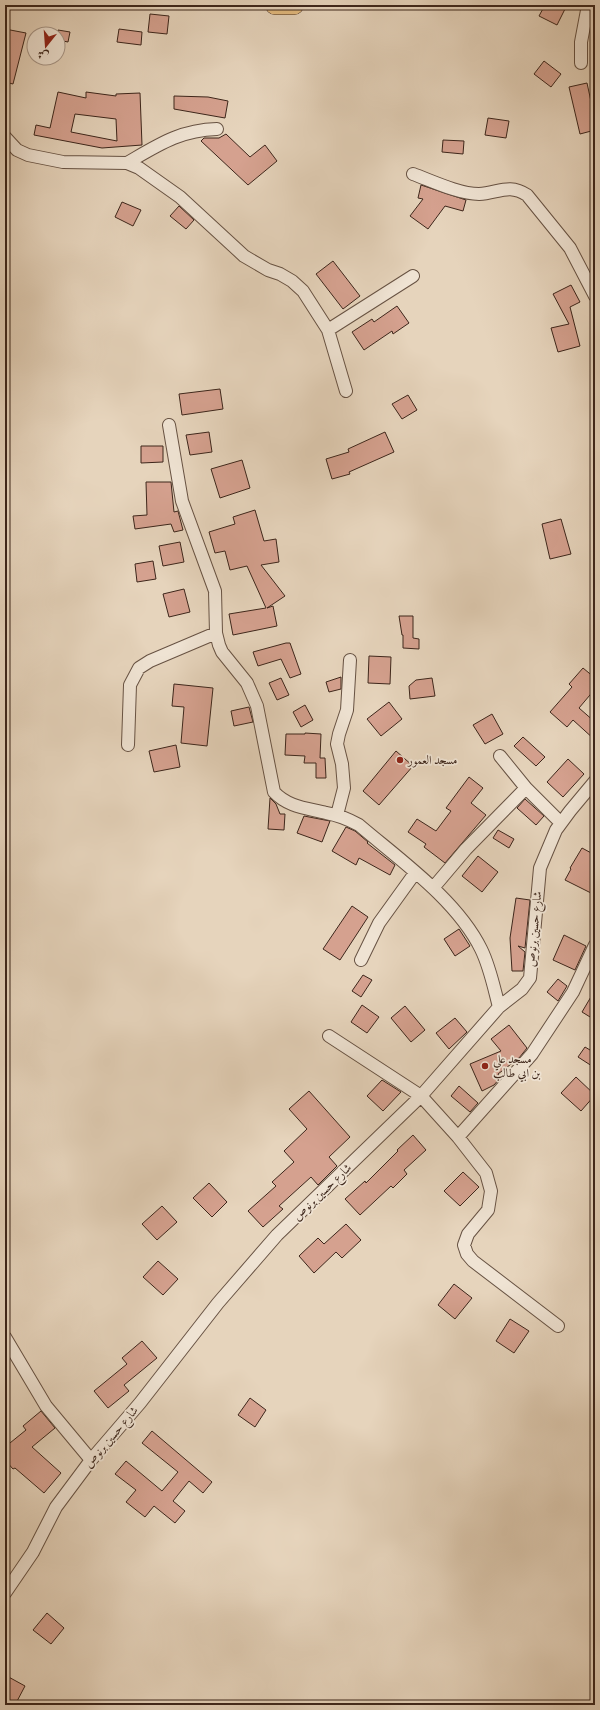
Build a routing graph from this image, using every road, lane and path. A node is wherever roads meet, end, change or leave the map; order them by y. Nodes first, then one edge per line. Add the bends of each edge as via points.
1 (275, 5) edge
2 (294, 5) edge
3 (588, 5) edge
4 (581, 63) dead end
5 (217, 129) dead end
6 (5, 137) edge
7 (127, 163) junction
8 (413, 174) dead end
9 (413, 276) dead end
10 (595, 296) edge
11 (328, 330) junction
12 (346, 390) dead end
13 (169, 425) dead end
14 (216, 633) junction
15 (350, 660) dead end
16 (128, 745) dead end
17 (500, 756) dead end
18 (595, 781) edge
19 (526, 788) junction
20 (337, 816) junction
21 (561, 823) junction
22 (415, 873) junction
23 (433, 888) junction
24 (595, 945) edge
25 (361, 960) dead end
26 (499, 1007) junction
27 (330, 1036) dead end
28 (421, 1096) junction
29 (458, 1137) junction
30 (558, 1326) dead end
31 (5, 1336) edge
32 (91, 1460) junction
33 (5, 1594) edge

1 - 2 main road
3 - 4 street via 581,42
5 - 7 street via 202,130 166,140
6 - 7 street via 17,150 28,155 63,162
7 - 11 street via 139,168 180,197 244,256 292,281 303,291
8 - 10 street via 466,193 478,194 510,188 527,195 570,248
9 - 11 street
11 - 12 street
13 - 14 street via 182,501 215,591
14 - 16 street via 139,668 130,685
14 - 20 street via 222,652 247,683 257,706 274,792 293,806
15 - 20 street via 347,710 337,744 344,788
17 - 19 street
18 - 21 street, شارع حسين برنوص
19 - 21 street
19 - 23 street via 466,849
20 - 22 street via 359,824
21 - 26 street, شارع حسين برنوص via 540,868 530,978 522,989
22 - 23 street
22 - 25 street via 379,923
23 - 26 street via 467,925 482,950
24 - 29 street via 573,992 532,1054
26 - 28 street, شارع حسين برنوص
27 - 28 street
28 - 29 street
28 - 32 street, شارع حسين برنوص via 277,1235 218,1303 140,1403
29 - 30 street via 486,1173 490,1190 488,1210 468,1234 464,1245 467,1254
31 - 32 street via 46,1406
32 - 33 street, شارع حسين برنوص via 56,1507 33,1552

